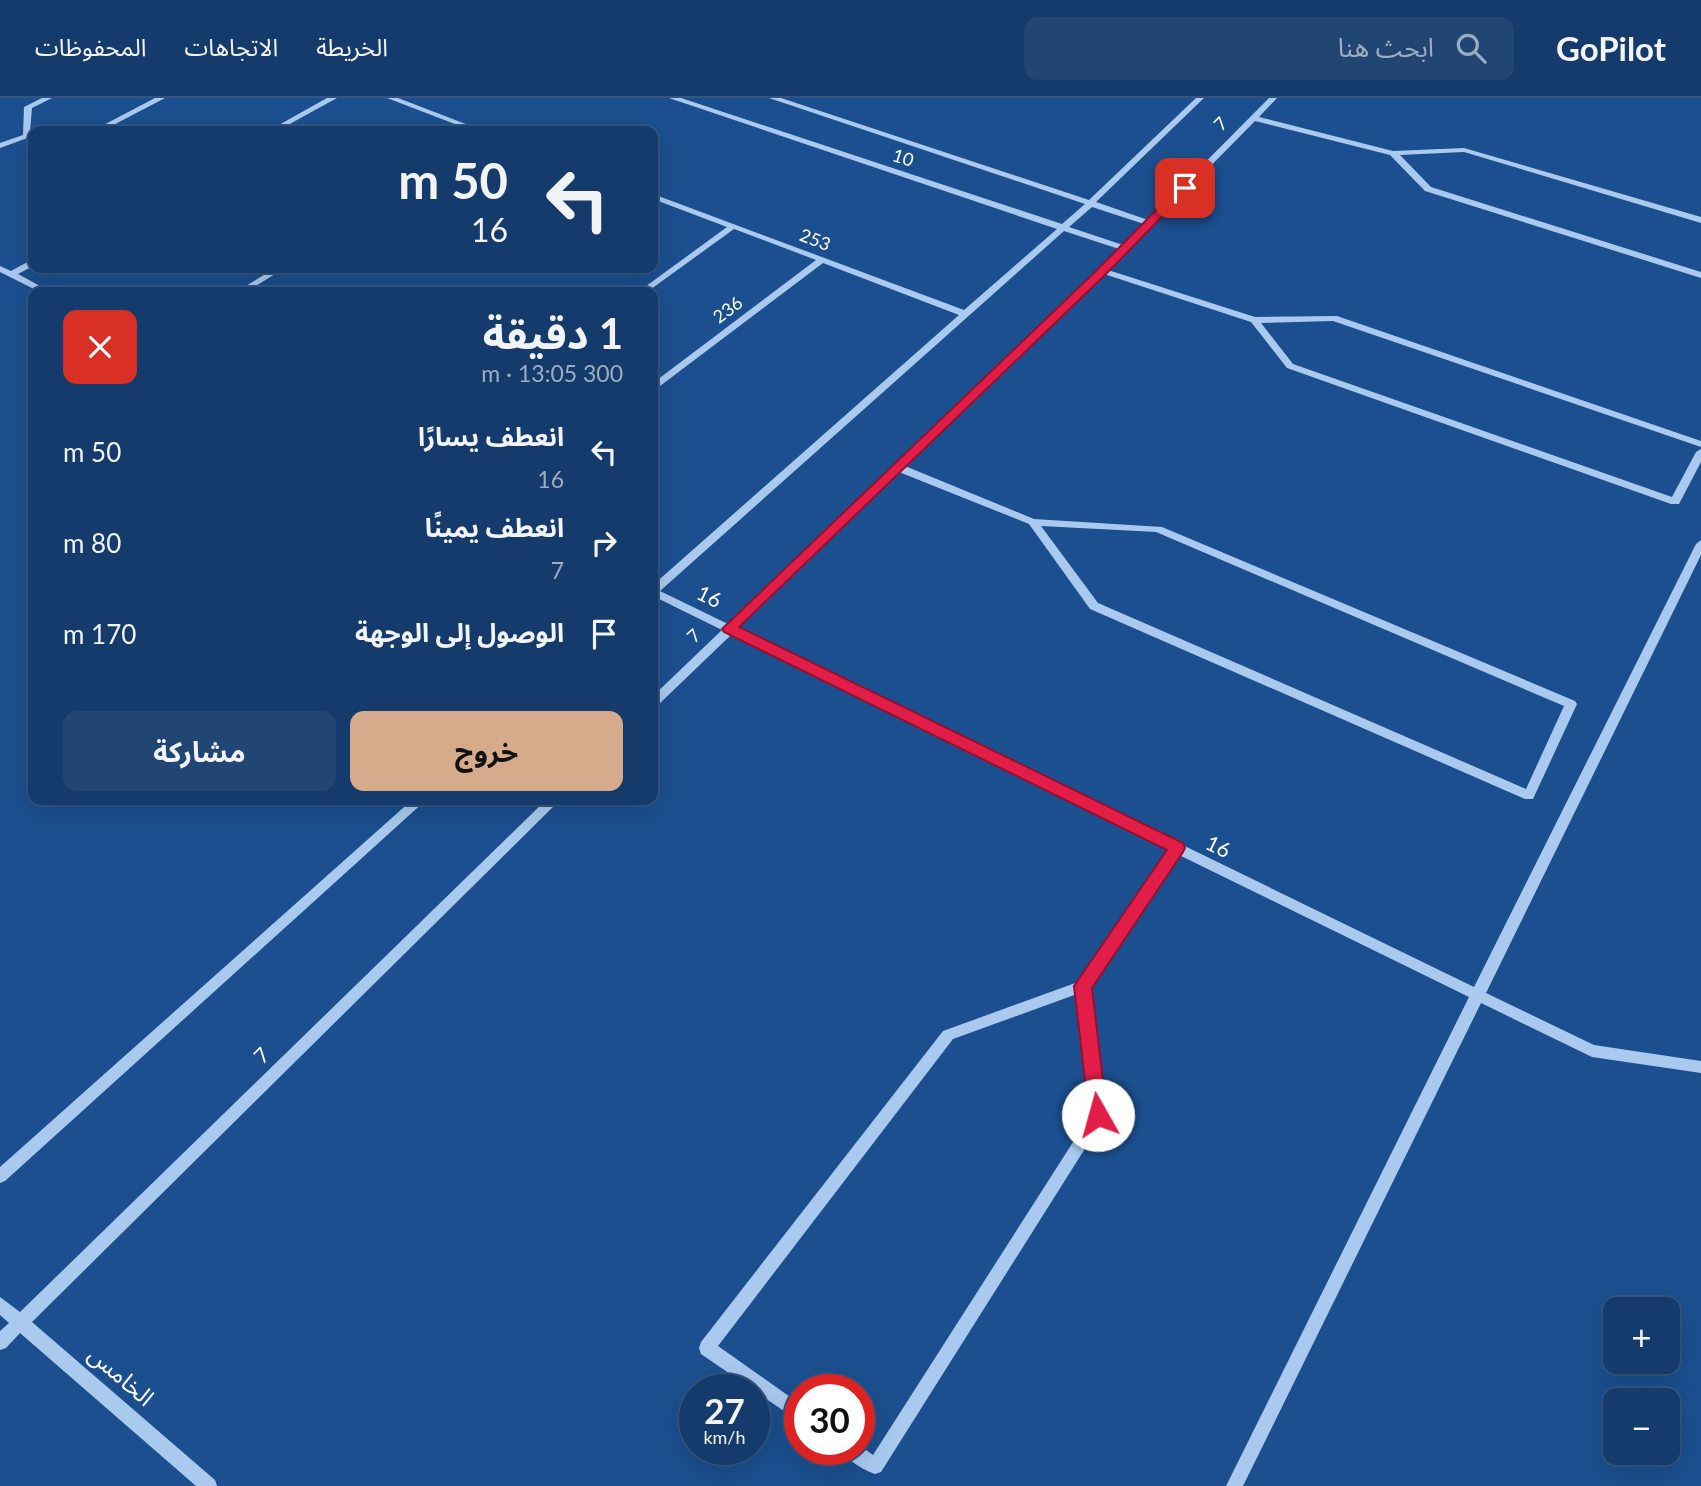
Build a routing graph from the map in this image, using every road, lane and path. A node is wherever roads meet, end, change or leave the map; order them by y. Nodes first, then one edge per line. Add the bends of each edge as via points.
1 (48, 98) edge
2 (161, 98) edge
3 (333, 98) edge
4 (391, 98) edge
5 (673, 98) edge
6 (773, 98) edge
7 (1200, 98) edge
8 (1273, 98) edge
9 (1254, 118) junction
10 (29, 126) edge
11 (106, 126) edge
12 (281, 126) edge
13 (458, 126) edge
14 (28, 135) edge
15 (0, 146) edge
16 (1393, 153) junction
17 (658, 198) edge
18 (1091, 203) junction
19 (1701, 220) edge
20 (1150, 223) junction
21 (733, 226) junction
22 (1061, 227) junction
23 (1124, 247) junction
24 (822, 260) junction
25 (28, 265) edge
26 (0, 269) edge
27 (1102, 271) junction
28 (272, 273) edge
29 (11, 275) junction
30 (1701, 275) edge
31 (36, 287) edge
32 (249, 287) edge
33 (649, 287) edge
34 (966, 314) junction
35 (1254, 320) junction
36 (658, 383) edge
37 (1701, 444) edge
38 (1701, 452) edge
39 (897, 467) junction
40 (1033, 522) junction
41 (1701, 544) edge
42 (658, 587) edge
43 (658, 594) edge
44 (729, 629) junction
45 (658, 698) edge
46 (414, 805) edge
47 (549, 805) edge
48 (1177, 848) junction
49 (1083, 986) junction
50 (1479, 996) junction
51 (1701, 1067) edge
52 (0, 1176) edge
53 (0, 1305) edge
54 (21, 1321) junction
55 (0, 1342) edge
56 (784, 1403) edge
57 (874, 1465) edge
58 (209, 1486) edge
59 (1234, 1486) edge

1 - 10 street via 28,107
2 - 11 street
3 - 12 street
4 - 13 street
5 - 22 street, 10
6 - 18 street, 10
7 - 18 street, 7
8 - 9 street, 7
9 - 16 street
9 - 20 street, 7
14 - 15 street
16 - 19 street via 1464,150
16 - 30 street via 1428,190
17 - 21 street, 253
18 - 20 street, 10
18 - 22 street, 7
20 - 23 street, 7
21 - 24 street, 253
21 - 33 street
22 - 23 street, 10
22 - 34 street, 7
23 - 27 street, 7
24 - 34 street, 253
24 - 36 street, 236
25 - 29 street
26 - 29 street
27 - 35 street
27 - 39 street, 7
28 - 32 street
29 - 31 street
34 - 42 street, 7
35 - 37 street via 1334,318
35 - 38 street via 1290,366 1675,502
39 - 40 street
39 - 44 street, 7
40 - 40 street via 1094,606 1529,796 1571,704 1158,529
41 - 50 street
43 - 44 street, 16
44 - 45 street, 7
44 - 48 street, 16
46 - 52 street
47 - 54 street, 7
48 - 49 street
48 - 50 street, 16
49 - 56 street via 948,1035 707,1348
49 - 57 street via 1098,1115
50 - 51 street, 16 via 1592,1051
50 - 59 street
53 - 54 street, الخامس
54 - 55 street, 7
54 - 58 street, الخامس

